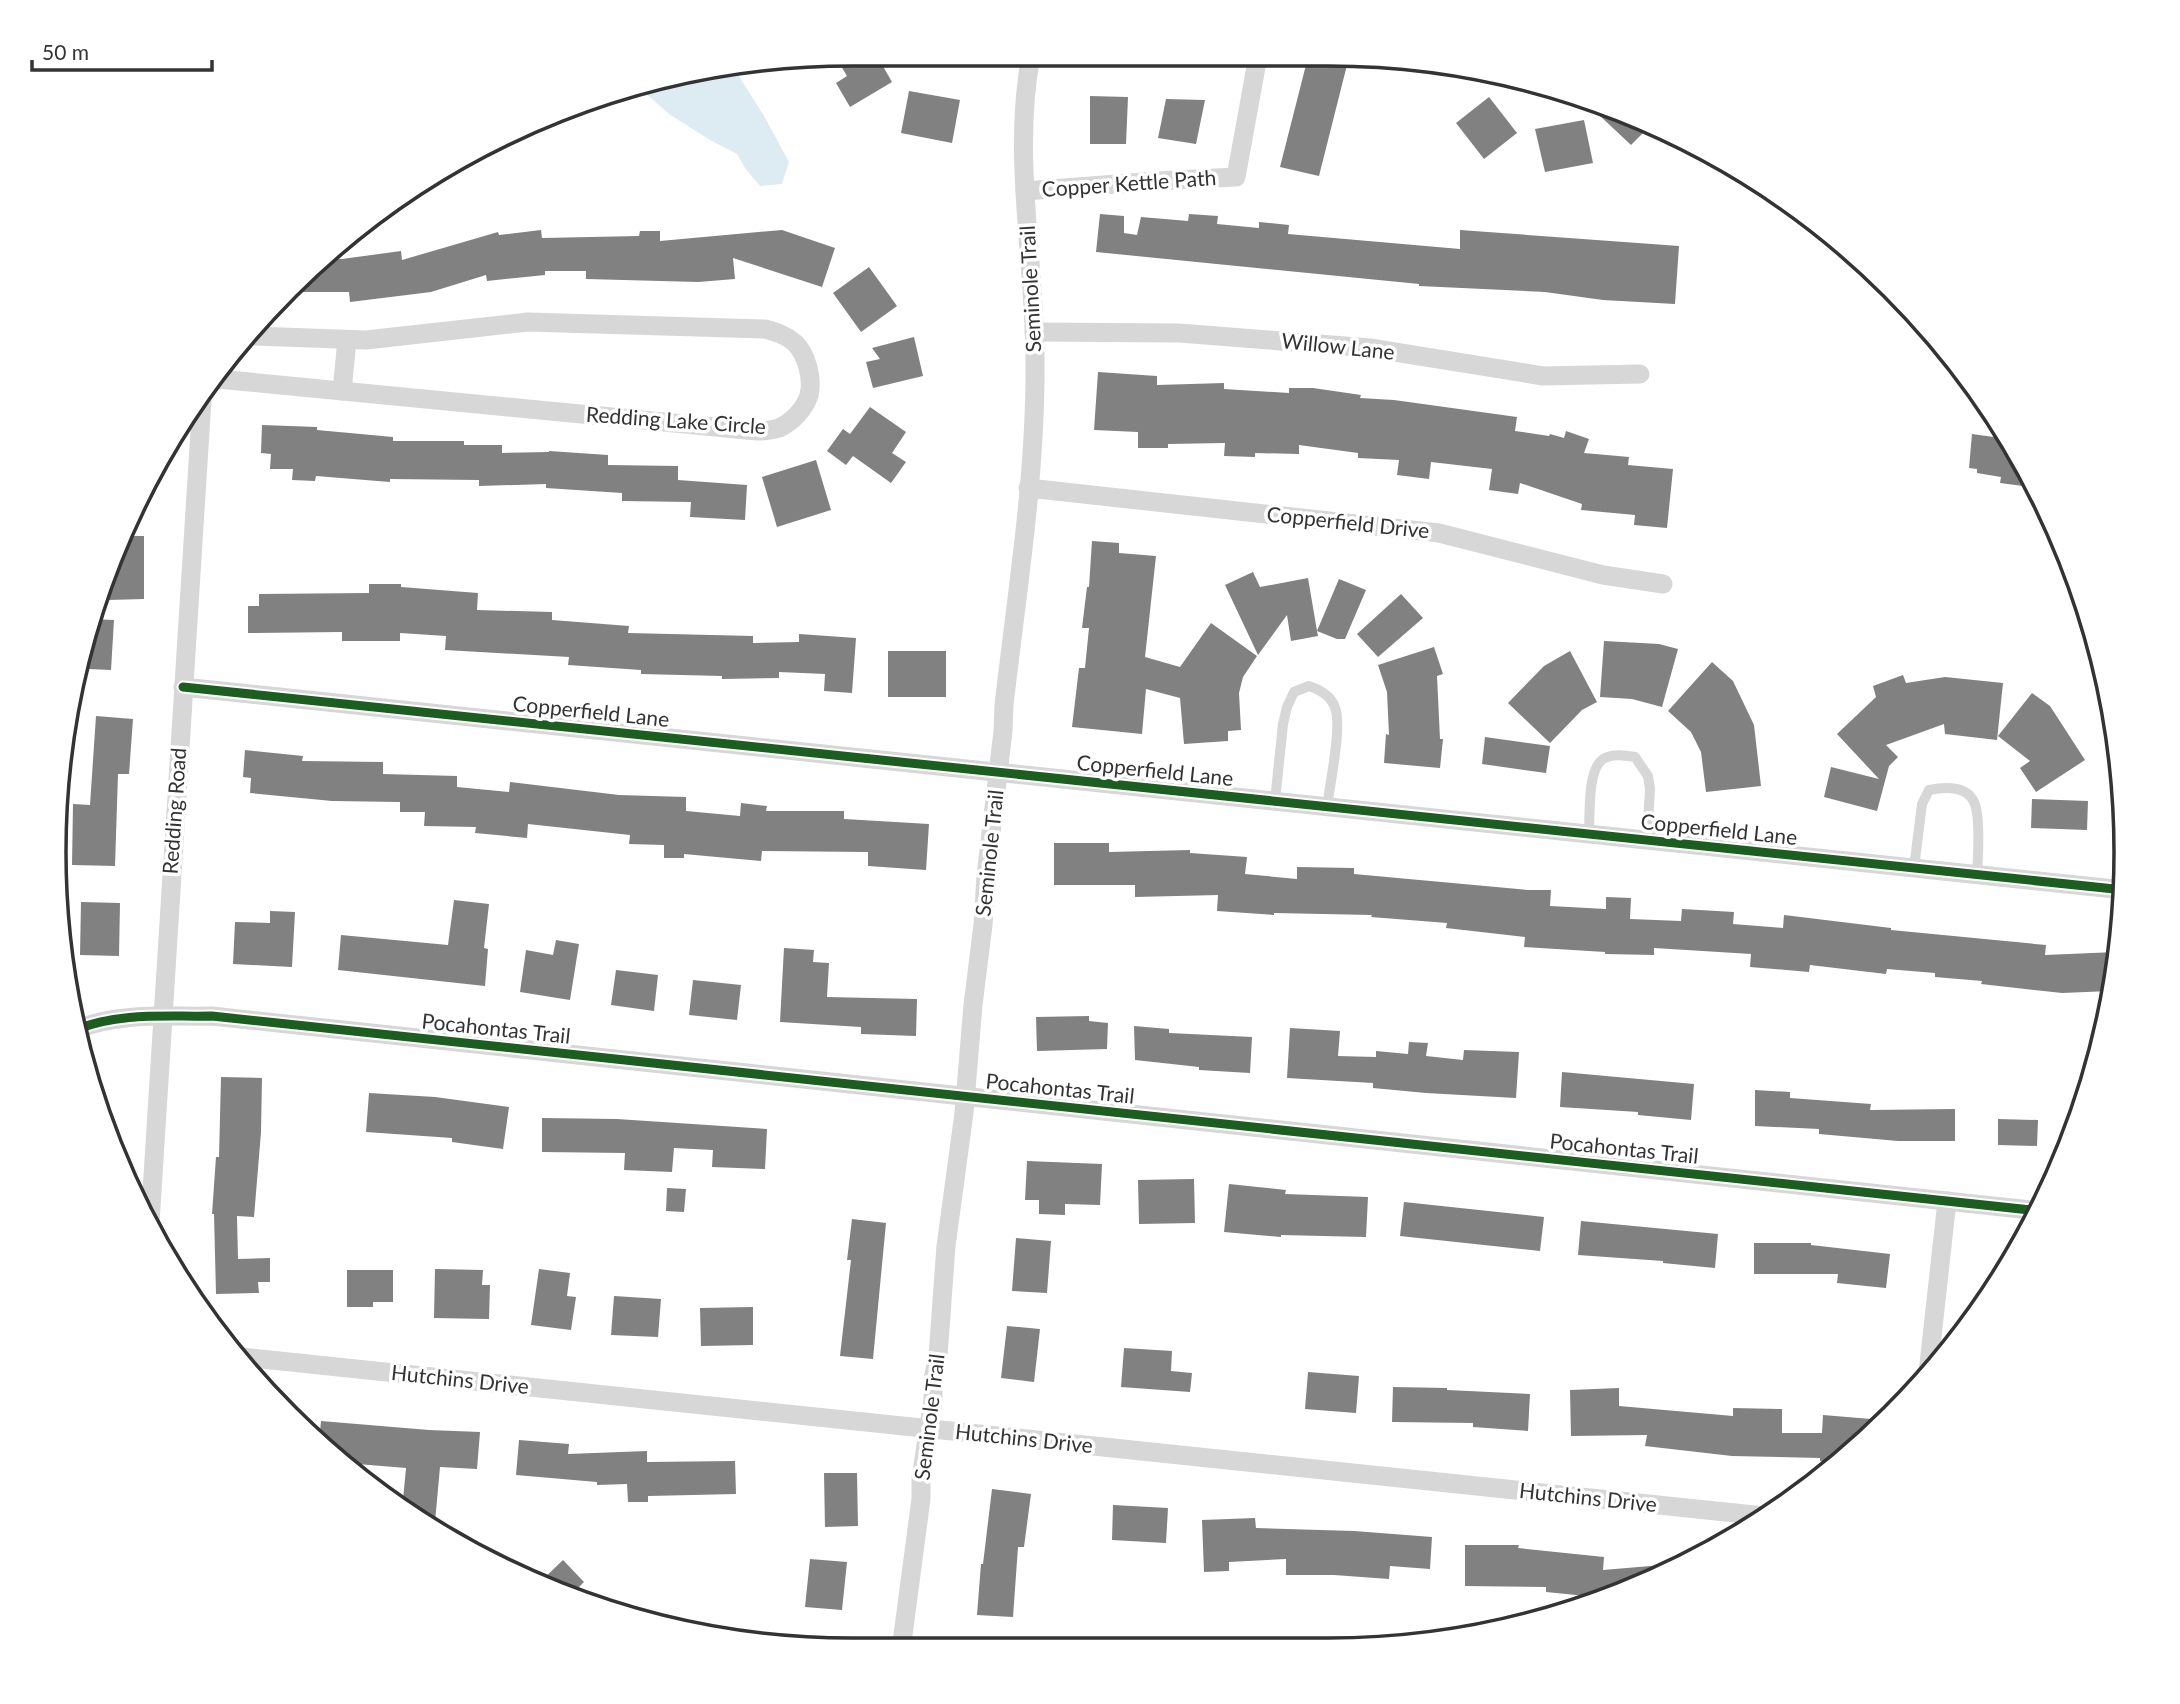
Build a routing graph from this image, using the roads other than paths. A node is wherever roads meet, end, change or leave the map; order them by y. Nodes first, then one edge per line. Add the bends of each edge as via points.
1 (1027, 66) edge
2 (1256, 66) edge
3 (1025, 191) junction
4 (1034, 332) junction
5 (259, 336) edge
6 (347, 340) junction
7 (1640, 374) dead end
8 (225, 380) edge
9 (342, 391) junction
10 (201, 413) edge
11 (1028, 488) junction
12 (1663, 584) dead end
13 (183, 687) junction
14 (998, 772) junction
15 (1275, 801) junction
16 (1327, 807) junction
17 (1589, 834) junction
18 (1647, 840) junction
19 (1914, 868) junction
20 (1977, 874) junction
21 (2113, 889) edge
22 (162, 1017) junction
23 (86, 1025) edge
24 (965, 1096) junction
25 (1947, 1201) junction
26 (151, 1205) edge
27 (2026, 1210) edge
28 (1930, 1356) edge
29 (251, 1358) edge
30 (928, 1429) junction
31 (1749, 1514) edge
32 (903, 1638) edge

1 - 3 street, Seminole Trail
2 - 3 street, Copper Kettle Path via 1237,177
3 - 4 street, Seminole Trail
4 - 7 street, Willow Lane via 1179,333 1370,348 1543,376
4 - 11 street, Seminole Trail
5 - 6 street, Redding Lake Circle
6 - 9 street
6 - 9 street, Redding Lake Circle via 528,322 765,329 797,345 806,360 809,396 790,422 757,431
8 - 9 street, Redding Lake Circle
10 - 13 street, Redding Road
11 - 12 street, Copperfield Drive via 1439,533 1603,575
11 - 14 street, Seminole Trail
13 - 14 street, Copperfield Lane
13 - 22 street, Redding Road
14 - 15 street, Copperfield Lane
14 - 24 street, Seminole Trail
15 - 16 street, Copperfield Lane
15 - 16 lane via 1287,707 1294,692 1309,686 1324,691 1336,710
16 - 17 street, Copperfield Lane
17 - 18 street, Copperfield Lane
17 - 18 lane via 1596,767 1602,759 1624,755 1635,757 1648,776
18 - 19 street, Copperfield Lane
19 - 20 street, Copperfield Lane
19 - 20 lane via 1922,804 1929,790 1946,787 1964,791 1974,802
20 - 21 street, Copperfield Lane
22 - 23 street, Pocahontas Trail
22 - 24 street, Pocahontas Trail via 212,1017
22 - 26 street, Redding Road
24 - 25 street, Pocahontas Trail
24 - 30 street, Seminole Trail
25 - 27 street, Pocahontas Trail
25 - 28 street
29 - 30 street, Hutchins Drive
30 - 31 street, Hutchins Drive
30 - 32 street, Seminole Trail

